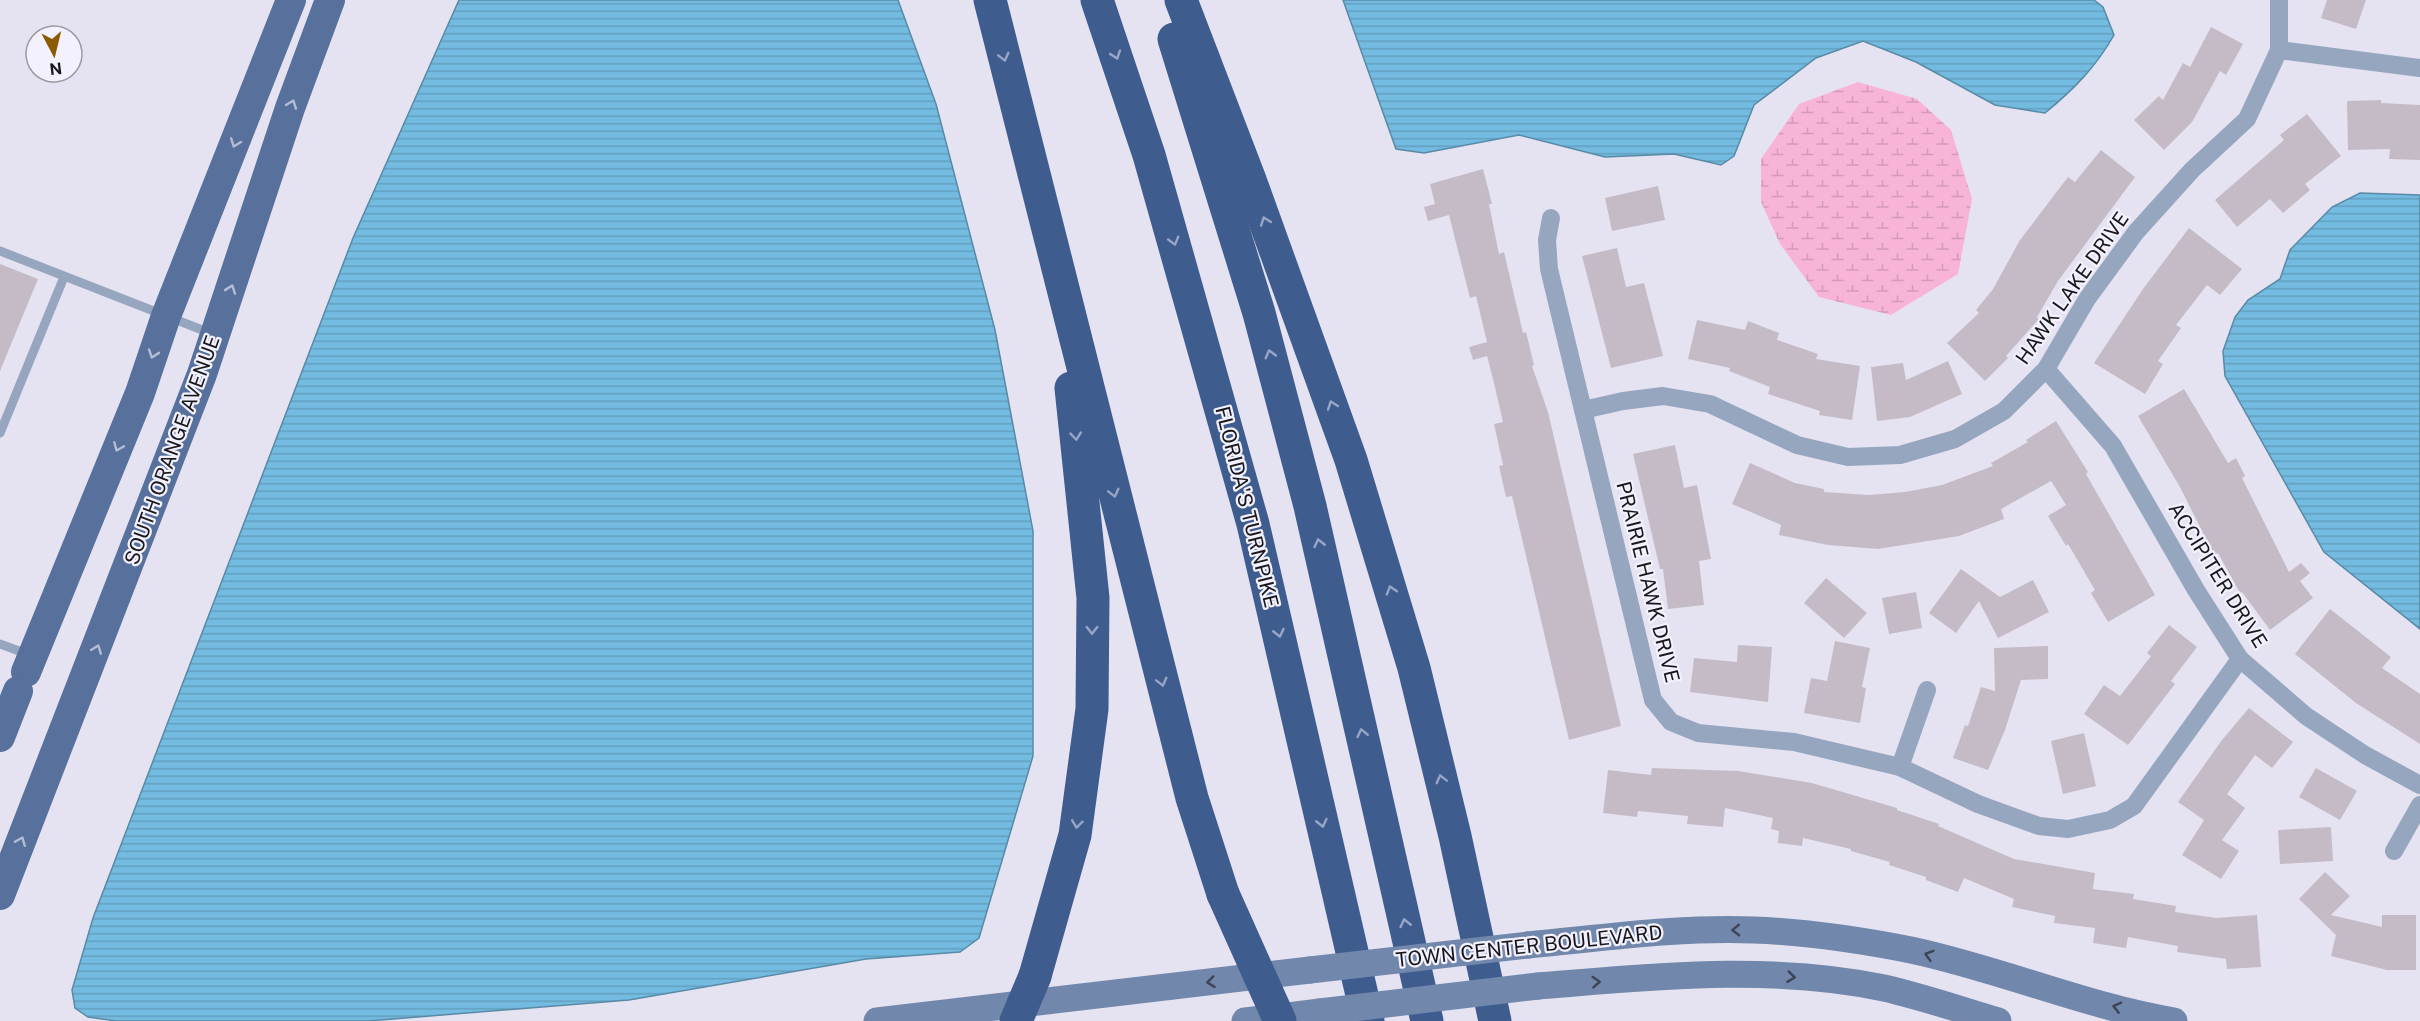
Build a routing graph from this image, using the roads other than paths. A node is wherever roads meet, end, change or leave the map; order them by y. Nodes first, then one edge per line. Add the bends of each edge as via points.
1 (291, 0) edge
2 (330, 0) edge
3 (990, 0) edge
4 (1097, 0) edge
5 (1161, 0) edge
6 (1181, 0) edge
7 (2279, 0) edge
8 (2279, 50) junction
9 (2420, 68) edge
10 (1038, 192) junction
11 (1551, 218) dead end
12 (0, 251) edge
13 (64, 277) junction
14 (166, 316) junction
15 (216, 335) junction
16 (2046, 369) junction
17 (1583, 410) junction
18 (0, 433) edge
19 (0, 644) edge
20 (2240, 659) junction
21 (25, 673) junction
22 (1927, 690) dead end
23 (0, 737) edge
24 (1900, 767) junction
25 (2420, 785) edge
26 (2420, 805) edge
27 (1455, 836) junction
28 (2394, 851) dead end
29 (0, 895) edge
30 (877, 1021) edge
31 (1016, 1021) edge
32 (1245, 1021) edge
33 (1280, 1021) edge
34 (1368, 1021) edge
35 (1427, 1021) edge
36 (1495, 1021) edge
37 (1515, 1021) edge
38 (1998, 1021) edge
39 (2174, 1021) edge

1 -> 14 main road
15 -> 2 main road, SOUTH ORANGE AVENUE via 290,108
3 -> 10 highway
4 -> 34 highway, FLORIDA'S TURNPIKE via 1149,155 1254,524
35 -> 5 highway via 1310,506 1259,313
27 -> 6 highway via 1414,668 1352,459
7 - 8 street, HAWK LAKE DRIVE
8 - 9 street
8 - 16 street, HAWK LAKE DRIVE via 2247,119 2192,170 2136,232 2088,299
10 -> 31 highway, bridge via 1063,320 1093,609 1092,709 1075,836 1035,976
10 -> 33 highway, bridge via 1192,798 1223,894
11 - 17 street, PRAIRIE HAWK DRIVE via 1547,240 1549,269
12 - 13 lane
13 - 14 lane
13 - 18 lane
14 - 15 lane
14 -> 21 main road via 140,393
29 -> 15 main road, SOUTH ORANGE AVENUE
16 - 17 street, HAWK LAKE DRIVE via 2004,411 1955,439 1900,455 1848,457 1797,445 1710,404 1663,396
16 - 20 street, ACCIPITER DRIVE via 2113,446
17 - 24 street, PRAIRIE HAWK DRIVE via 1653,700 1671,722 1698,733 1794,742
19 - 21 lane
20 - 24 street, PRAIRIE HAWK DRIVE via 2134,806 2110,820 2068,829 2039,826 1978,804
20 - 25 street, ACCIPITER DRIVE via 2307,716 2365,755
21 - 23 main road
22 - 24 street
26 - 28 street
27 - 36 highway
27 - 37 highway
39 -> 30 main road, TOWN CENTER BOULEVARD, bridge via 1913,951 1839,937 1754,930 1686,931 1528,945
32 -> 38 main road, TOWN CENTER BOULEVARD, bridge via 1538,986 1670,976 1775,975 1884,988

